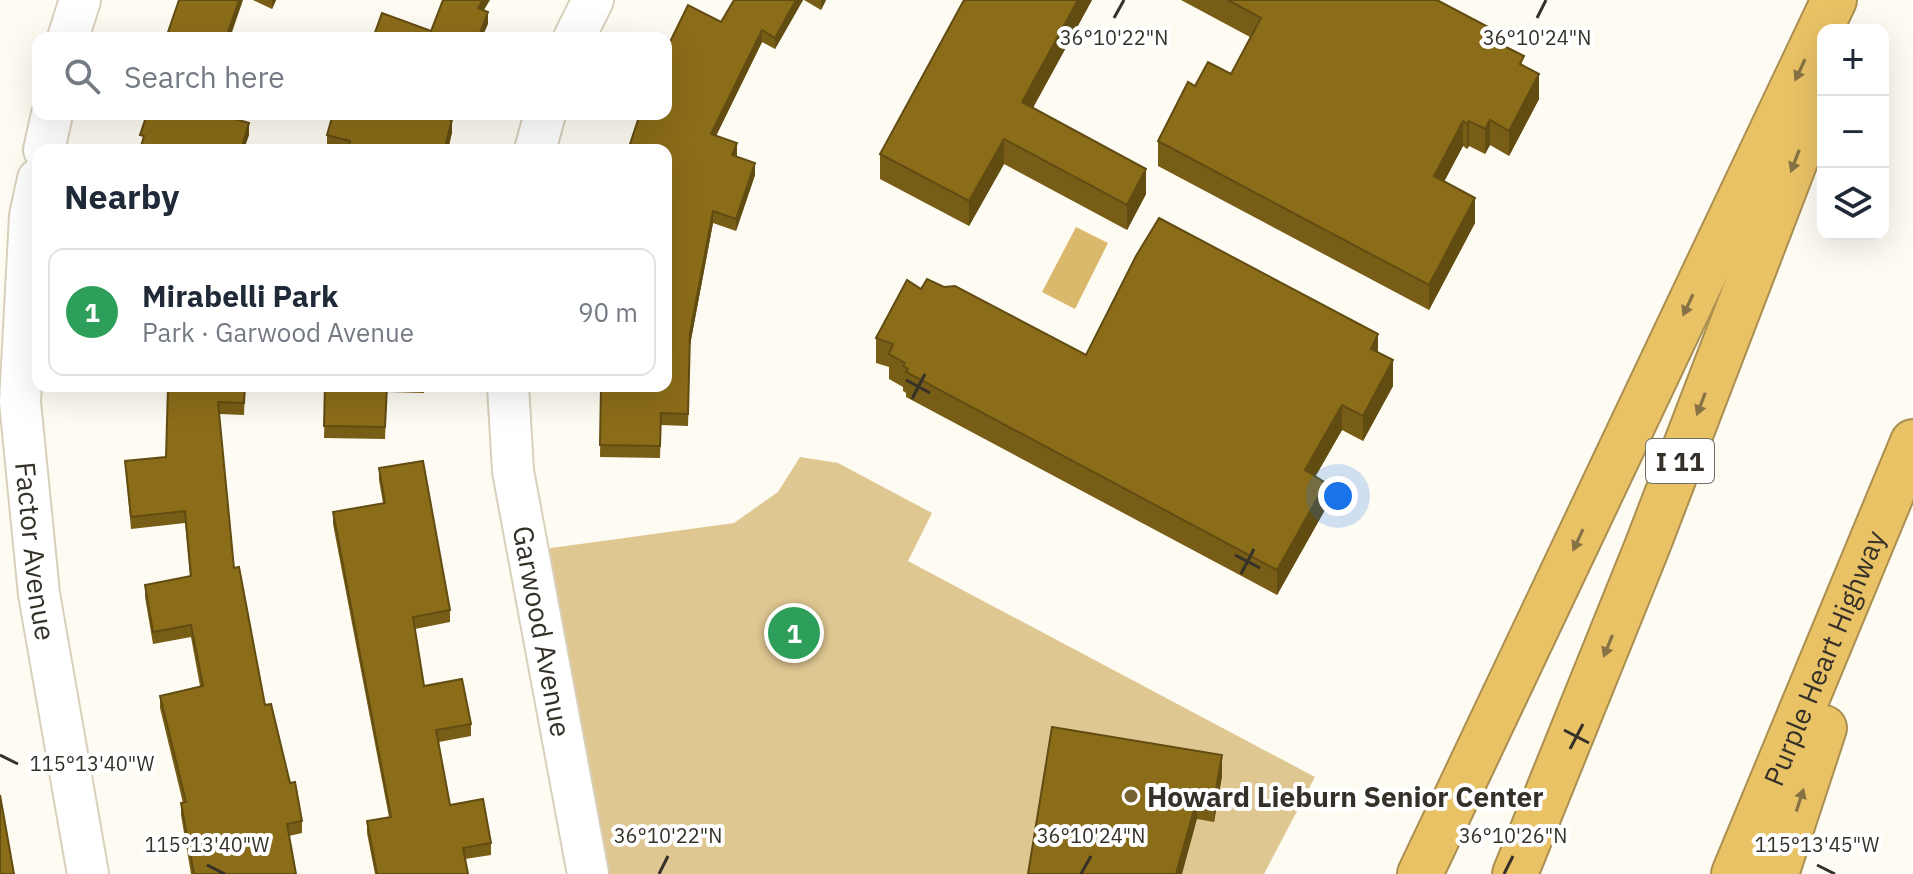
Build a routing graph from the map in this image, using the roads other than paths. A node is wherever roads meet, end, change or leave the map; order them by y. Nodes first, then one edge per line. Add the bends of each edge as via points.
1 (80, 0) edge
2 (593, 0) edge
3 (1834, 0) edge
4 (1857, 0) edge
5 (1847, 24) edge
6 (70, 32) edge
7 (577, 32) edge
8 (1820, 96) edge
9 (51, 120) edge
10 (543, 120) edge
11 (45, 144) edge
12 (537, 144) edge
13 (32, 207) edge
14 (508, 392) edge
15 (1913, 442) edge
16 (1913, 455) edge
17 (88, 874) edge
18 (588, 874) edge
19 (1420, 874) edge
20 (1515, 874) edge
21 (1734, 874) edge
22 (1776, 874) edge

1 - 6 street
2 - 7 street
3 -> 19 highway
4 - 5 highway
8 -> 20 highway, I 11
9 - 11 street
10 - 12 street
13 - 17 street, Factor Avenue via 20,402 39,594
14 - 18 street, Garwood Avenue via 513,471
15 - 21 highway, Purple Heart Highway
22 -> 16 highway

